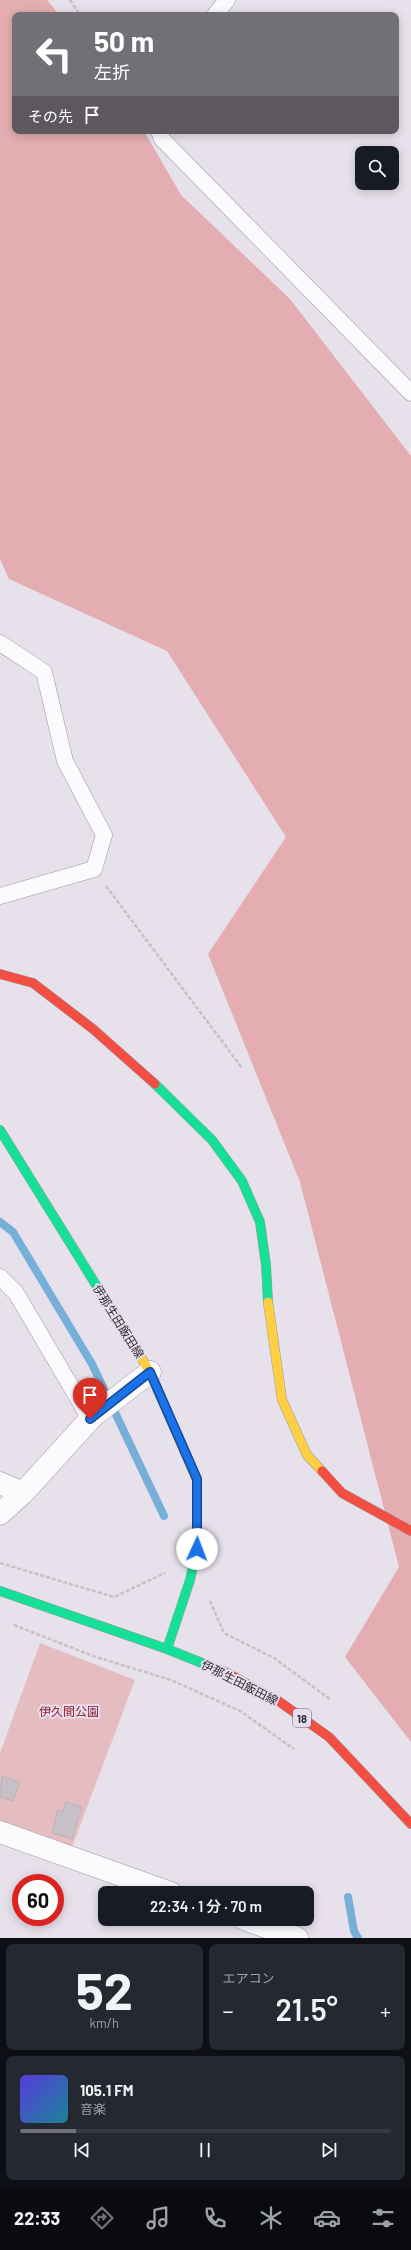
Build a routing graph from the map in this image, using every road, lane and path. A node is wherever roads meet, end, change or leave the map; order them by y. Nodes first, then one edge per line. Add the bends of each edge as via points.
1 (70, 0) edge
2 (227, 0) edge
3 (78, 12) edge
4 (217, 12) edge
5 (160, 134) edge
6 (411, 393) edge
7 (0, 643) edge
8 (94, 869) junction
9 (0, 896) edge
10 (0, 974) edge
11 (242, 1068) dead end
12 (0, 1130) edge
13 (0, 1277) edge
14 (150, 1372) junction
15 (91, 1418) junction
16 (0, 1483) edge
17 (23, 1493) junction
18 (0, 1514) edge
19 (411, 1530) edge
20 (0, 1563) edge
21 (166, 1573) dead end
22 (0, 1591) edge
23 (210, 1596) dead end
24 (7, 1622) dead end
25 (167, 1649) junction
26 (331, 1700) dead end
27 (294, 1749) dead end
28 (411, 1824) edge
29 (0, 1832) edge
30 (151, 1886) edge
31 (264, 1926) edge
32 (297, 1938) edge

1 - 3 path
2 - 4 lane
5 - 6 lane via 162,139
7 - 8 lane via 44,672 65,761 104,835
8 - 9 lane
8 - 11 path
10 - 19 street via 33,983 69,1010 159,1088 212,1140 242,1181 260,1222 266,1265 269,1319 282,1400 307,1455 342,1493
12 - 14 street, 伊那生田飯田線
13 - 15 lane via 16,1293
14 - 15 street
14 - 25 street, 伊那生田飯田線 via 197,1479 197,1549 190,1580
15 - 17 street
16 - 17 street
17 - 18 street
20 - 21 path via 114,1597
22 - 25 street
23 - 26 path via 210,1602 224,1633 274,1658
24 - 27 path via 93,1656 171,1680 240,1711
25 - 28 street, 伊那生田飯田線 / 18 via 218,1668 278,1700 322,1732
29 - 30 street
31 - 32 street

